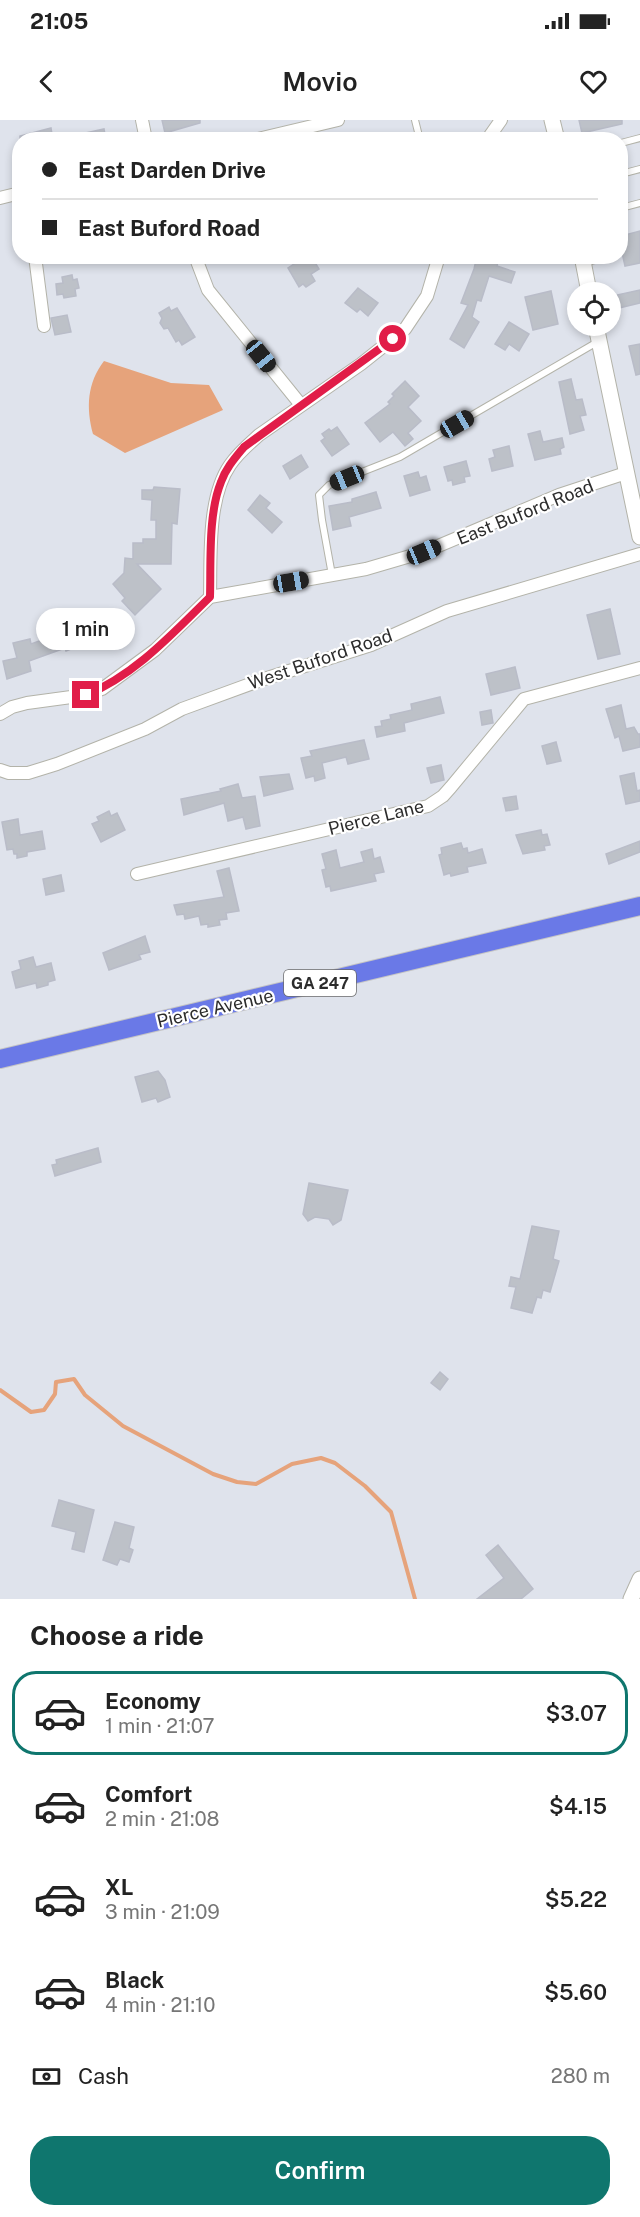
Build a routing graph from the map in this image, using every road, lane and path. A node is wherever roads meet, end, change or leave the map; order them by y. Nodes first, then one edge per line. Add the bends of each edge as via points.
1 (338, 120) edge
2 (288, 132) edge
3 (36, 264) edge
4 (198, 264) edge
5 (437, 264) edge
6 (584, 264) edge
7 (588, 282) edge
8 (44, 326) dead end
9 (593, 336) edge
10 (599, 336) edge
11 (301, 405) junction
12 (626, 473) junction
13 (640, 537) edge
14 (640, 554) edge
15 (332, 575) junction
16 (210, 597) junction
17 (640, 668) edge
18 (0, 714) edge
19 (2, 771) edge
20 (137, 874) dead end
21 (640, 906) edge
22 (0, 1059) edge
23 (640, 1579) edge
24 (631, 1599) edge

1 - 2 street
3 - 8 street
4 - 11 street via 208,290
5 - 11 street via 427,296 405,329
6 - 7 street
9 - 15 lane via 400,457 329,485 320,495
10 - 12 street
11 - 16 street via 244,447 220,483 214,513
12 - 13 street
12 - 15 street, East Buford Road via 559,495 424,552
14 - 19 street, West Buford Road via 447,611 371,645 182,709 145,729 57,764 28,773
15 - 16 street, East Buford Road
16 - 18 street via 155,650 102,689 86,695 27,702
17 - 20 street, Pierce Lane via 524,699 451,788 428,806
21 - 22 main road, Pierce Avenue / GA 247
23 - 24 street

